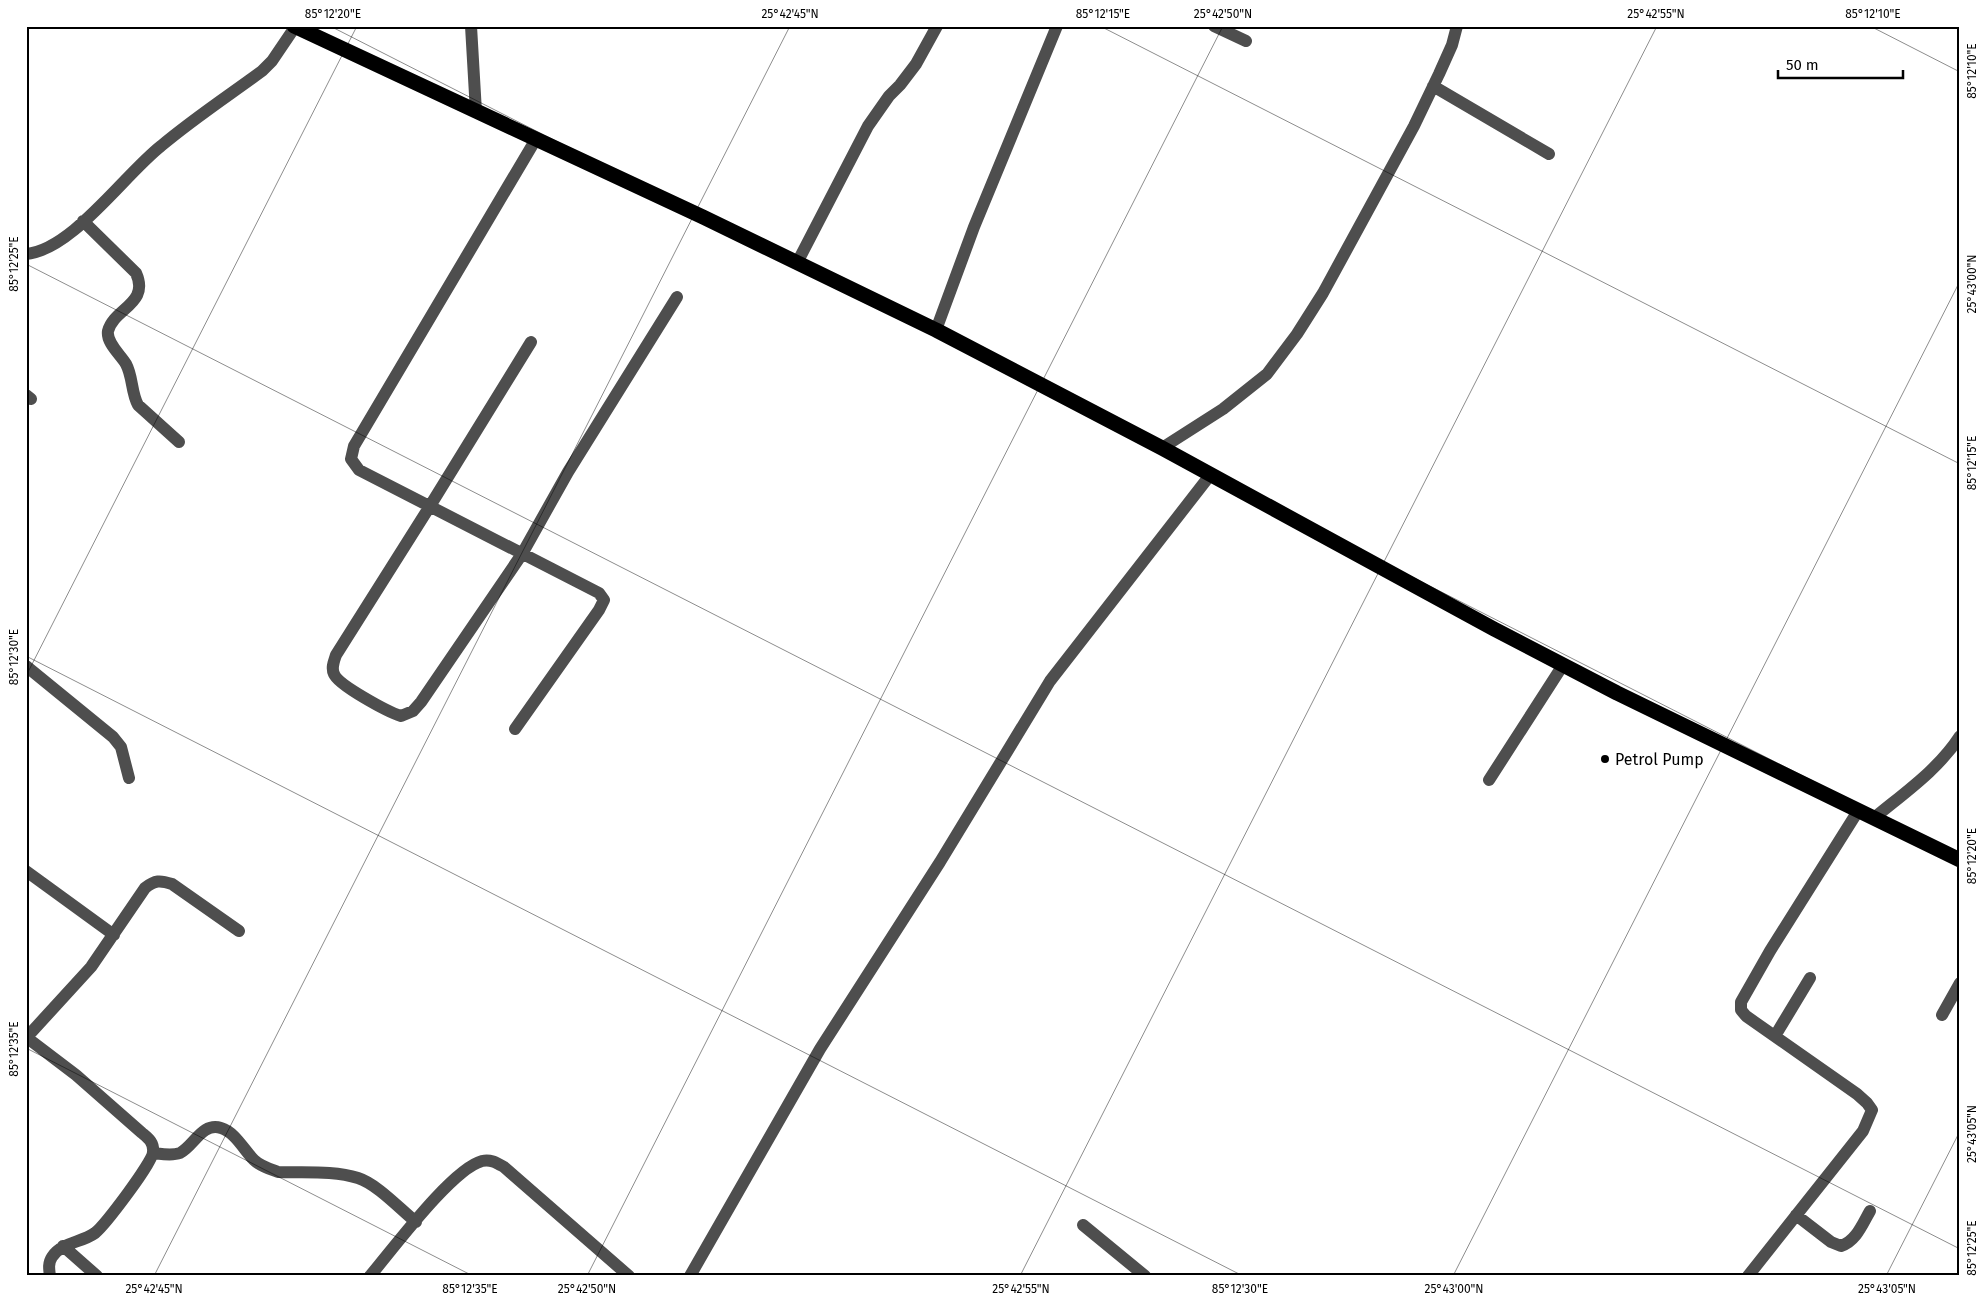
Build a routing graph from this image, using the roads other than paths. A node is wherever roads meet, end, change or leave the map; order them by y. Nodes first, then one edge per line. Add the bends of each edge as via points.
1 (294, 26) edge
2 (471, 26) edge
3 (937, 26) edge
4 (1056, 26) edge
5 (1214, 26) edge
6 (1458, 26) edge
7 (1246, 41) dead end
8 (1433, 86) junction
9 (476, 112) junction
10 (536, 139) junction
11 (1549, 154) dead end
12 (83, 222) junction
13 (27, 255) edge
14 (797, 263) junction
15 (677, 297) dead end
16 (936, 330) junction
17 (531, 342) dead end
18 (179, 442) dead end
19 (1162, 448) junction
20 (1211, 474) junction
21 (430, 506) junction
22 (522, 554) junction
23 (1563, 665) junction
24 (26, 666) edge
25 (515, 729) dead end
26 (1960, 736) edge
27 (128, 778) dead end
28 (1490, 780) dead end
29 (1858, 811) junction
30 (1874, 818) junction
31 (1960, 860) edge
32 (26, 872) edge
33 (240, 931) dead end
34 (114, 935) junction
35 (1810, 978) dead end
36 (1960, 983) edge
37 (1942, 1015) dead end
38 (1775, 1036) junction
39 (27, 1037) edge
40 (154, 1153) junction
41 (1870, 1211) dead end
42 (1796, 1215) junction
43 (416, 1222) junction
44 (1083, 1225) dead end
45 (63, 1246) junction
46 (50, 1276) edge
47 (97, 1276) edge
48 (370, 1276) edge
49 (630, 1276) edge
50 (690, 1276) edge
51 (1144, 1276) edge
52 (1748, 1276) edge

1 - 9 highway
1 - 12 street via 262,71 159,147
2 - 9 street
3 - 14 street via 916,64 868,126
4 - 16 street
5 - 7 street
6 - 8 street
8 - 11 street
8 - 19 street via 1357,233 1292,341 1267,374 1223,409
9 - 10 highway
10 - 14 highway
10 - 21 street via 354,446 351,459 359,470
12 - 13 street via 57,244
12 - 18 street via 136,274 140,283 133,302 108,330 108,336 127,366 138,405
14 - 16 highway
15 - 22 street via 568,472
16 - 19 highway
17 - 21 street
19 - 20 highway
20 - 23 highway
20 - 50 street via 1050,680 940,862 820,1049
21 - 22 street
21 - 22 street via 342,644 332,669 334,677 342,684 390,712 401,716 413,711 421,702
22 - 25 street via 599,593 604,600
23 - 28 street
23 - 29 highway
24 - 27 street via 113,737 121,747
26 - 30 street via 1935,768
29 - 30 highway
29 - 38 street via 1741,1002 1741,1010 1746,1016
30 - 31 highway
32 - 34 street
33 - 34 street via 172,884 161,881 145,888
34 - 39 street via 80,980
35 - 38 street
36 - 37 street
38 - 42 street via 1857,1094 1872,1110 1863,1131
39 - 40 street via 152,1142
40 - 43 street via 179,1153 200,1133 220,1128 230,1134 255,1162 268,1169 359,1178
40 - 45 street via 106,1222 88,1237
41 - 42 street via 1856,1236 1848,1244 1840,1246
42 - 52 street
43 - 48 street
43 - 49 street via 446,1186 467,1168 483,1160 494,1161
44 - 51 street
45 - 46 street via 52,1257 48,1267
45 - 47 street

